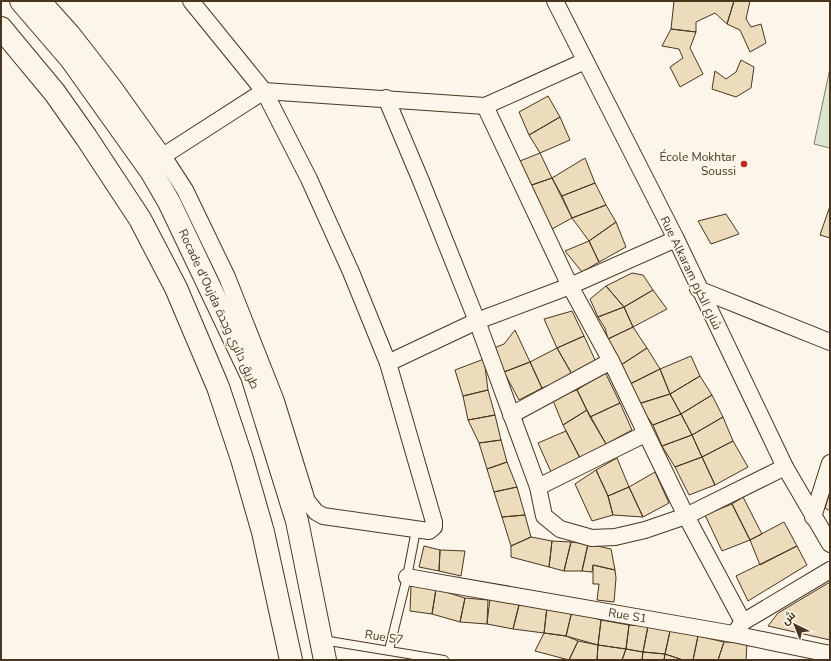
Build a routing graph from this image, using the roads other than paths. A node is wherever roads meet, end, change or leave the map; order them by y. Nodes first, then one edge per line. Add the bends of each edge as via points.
1 (21, 1) edge
2 (43, 1) edge
3 (191, 1) edge
4 (555, 1) edge
5 (1, 28) edge
6 (585, 61) junction
7 (264, 91) junction
8 (386, 98) junction
9 (485, 106) junction
10 (164, 156) junction
11 (676, 239) junction
12 (570, 286) junction
13 (698, 289) junction
14 (477, 321) junction
15 (830, 342) edge
16 (611, 362) junction
17 (388, 363) junction
18 (510, 415) junction
19 (645, 434) junction
20 (830, 463) edge
21 (784, 467) junction
22 (538, 487) junction
23 (686, 516) junction
24 (813, 517) junction
25 (416, 530) junction
26 (830, 544) edge
27 (830, 570) edge
28 (407, 577) junction
29 (743, 622) junction
30 (733, 634) junction
31 (323, 650) edge
32 (389, 650) junction
33 (830, 654) edge
34 (291, 660) edge
35 (444, 660) edge

1 - 31 highway, Rocade d'Oujda طريق دائري وجدة via 71,59 151,171 169,202 252,376 297,521
2 - 10 street via 109,80
3 - 7 street
4 - 6 street, Rue Alkaram شارع الكرم
5 - 34 highway via 55,92 86,137 140,219 179,294 218,387 242,459 263,532
6 - 9 street
6 - 11 street, Rue Alkaram شارع الكرم
7 - 8 street
7 - 10 street
7 - 17 street via 309,179
8 - 9 street
8 - 14 street
9 - 12 street
10 - 25 street via 185,190 227,277 276,401 306,501 323,516
11 - 12 street
11 - 13 street, Rue Alkaram شارع الكرم
12 - 14 street
12 - 16 street
13 - 15 street
13 - 21 street, Rue Alkaram شارع الكرم
14 - 17 street
14 - 18 street
16 - 18 street
16 - 19 street
17 - 25 street via 434,522 434,527 429,531
18 - 22 street
19 - 22 street
19 - 23 street
20 - 24 street
21 - 23 street
21 - 24 street, Rue Alkaram شارع الكرم
22 - 23 street via 544,516 551,523 560,529 592,538 615,537 645,530
23 - 29 street
24 - 26 street, Rue Alkaram شارع الكرم
25 - 28 lane
27 - 29 street
28 - 30 street, Rue S1
28 - 32 lane
29 - 30 street
30 - 33 street, Rue S1
31 - 32 lane, Rue S7
32 - 35 lane, Rue S7

